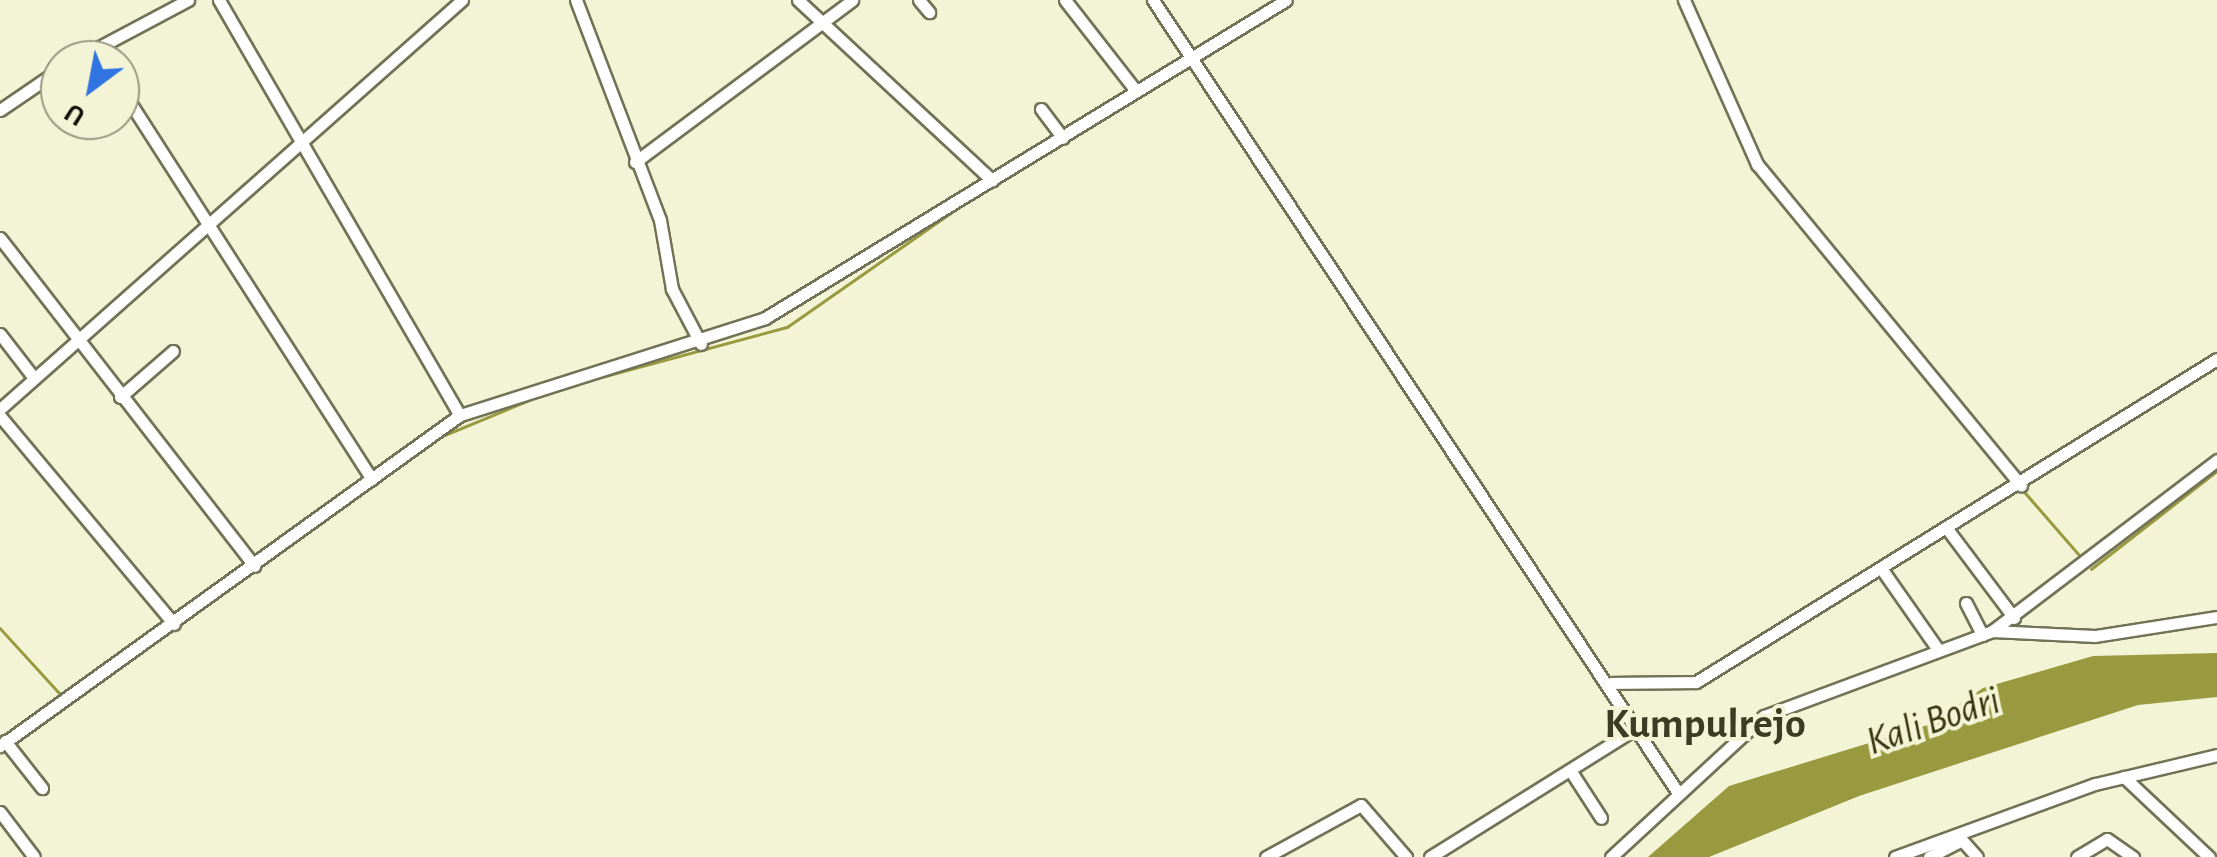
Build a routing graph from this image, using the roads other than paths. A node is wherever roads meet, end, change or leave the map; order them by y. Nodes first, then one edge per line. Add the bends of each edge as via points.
1 (188, 0) edge
2 (219, 0) edge
3 (462, 0) edge
4 (576, 0) edge
5 (798, 0) edge
6 (852, 0) edge
7 (919, 0) edge
8 (1064, 0) edge
9 (1072, 0) edge
10 (1153, 0) edge
11 (1286, 0) edge
12 (1684, 0) edge
13 (928, 12) dead end
14 (820, 22) junction
15 (123, 40) edge
16 (1192, 67) junction
17 (40, 83) edge
18 (1139, 89) junction
19 (0, 110) edge
20 (1041, 110) dead end
21 (140, 118) edge
22 (1062, 138) junction
23 (304, 140) junction
24 (635, 162) junction
25 (992, 180) junction
26 (208, 223) junction
27 (0, 238) edge
28 (0, 334) edge
29 (73, 340) junction
30 (700, 344) junction
31 (174, 350) dead end
32 (2217, 360) edge
33 (34, 378) junction
34 (120, 397) junction
35 (0, 413) edge
36 (460, 414) junction
37 (2217, 460) edge
38 (372, 479) junction
39 (2022, 485) junction
40 (1948, 530) junction
41 (254, 566) junction
42 (1883, 570) junction
43 (1966, 603) dead end
44 (2217, 616) edge
45 (2014, 618) junction
46 (174, 624) junction
47 (1987, 633) junction
48 (1936, 648) junction
49 (1611, 683) junction
50 (1640, 726) junction
51 (5, 744) edge
52 (2217, 754) edge
53 (1570, 770) junction
54 (2124, 777) junction
55 (42, 788) dead end
56 (1676, 790) junction
57 (0, 812) edge
58 (1602, 818) dead end
59 (1958, 836) junction
60 (34, 857) edge
61 (1266, 857) edge
62 (1406, 857) edge
63 (1430, 857) edge
64 (1611, 857) edge
65 (1895, 857) edge
66 (1929, 857) edge
67 (1977, 857) edge
68 (2078, 857) edge
69 (2133, 857) edge
70 (2209, 857) edge

1 - 15 street
2 - 23 street
3 - 23 street
4 - 24 street
5 - 14 street
6 - 14 street
7 - 13 street
8 - 18 street
9 - 18 street
10 - 16 street
11 - 16 street
12 - 39 street via 1756,164
14 - 24 street
14 - 25 street
16 - 18 street
16 - 49 street
17 - 19 street
18 - 22 street
20 - 22 street
21 - 26 street
22 - 25 street
23 - 26 street
23 - 36 street
24 - 30 street via 660,220 672,289
25 - 30 street via 809,295
26 - 29 street
26 - 38 street
27 - 29 street
28 - 33 street
29 - 33 street
29 - 34 street
30 - 36 street
31 - 34 street
32 - 39 street
33 - 35 street
34 - 41 street
35 - 46 street
36 - 38 street
37 - 45 street
38 - 41 street
39 - 40 street
40 - 42 street
40 - 45 street
41 - 46 street
42 - 48 street
42 - 49 street via 1696,682
43 - 47 street
44 - 47 street via 2096,636
45 - 47 street
46 - 51 street
47 - 48 street
48 - 56 street via 1779,706
49 - 50 street
50 - 53 street
50 - 56 street
51 - 55 street
52 - 54 street
53 - 58 street
53 - 63 street
54 - 59 street
54 - 70 street
56 - 64 street
57 - 60 street
59 - 65 street
59 - 66 street
59 - 67 street
61 - 62 street via 1361,805
68 - 69 street via 2107,839

